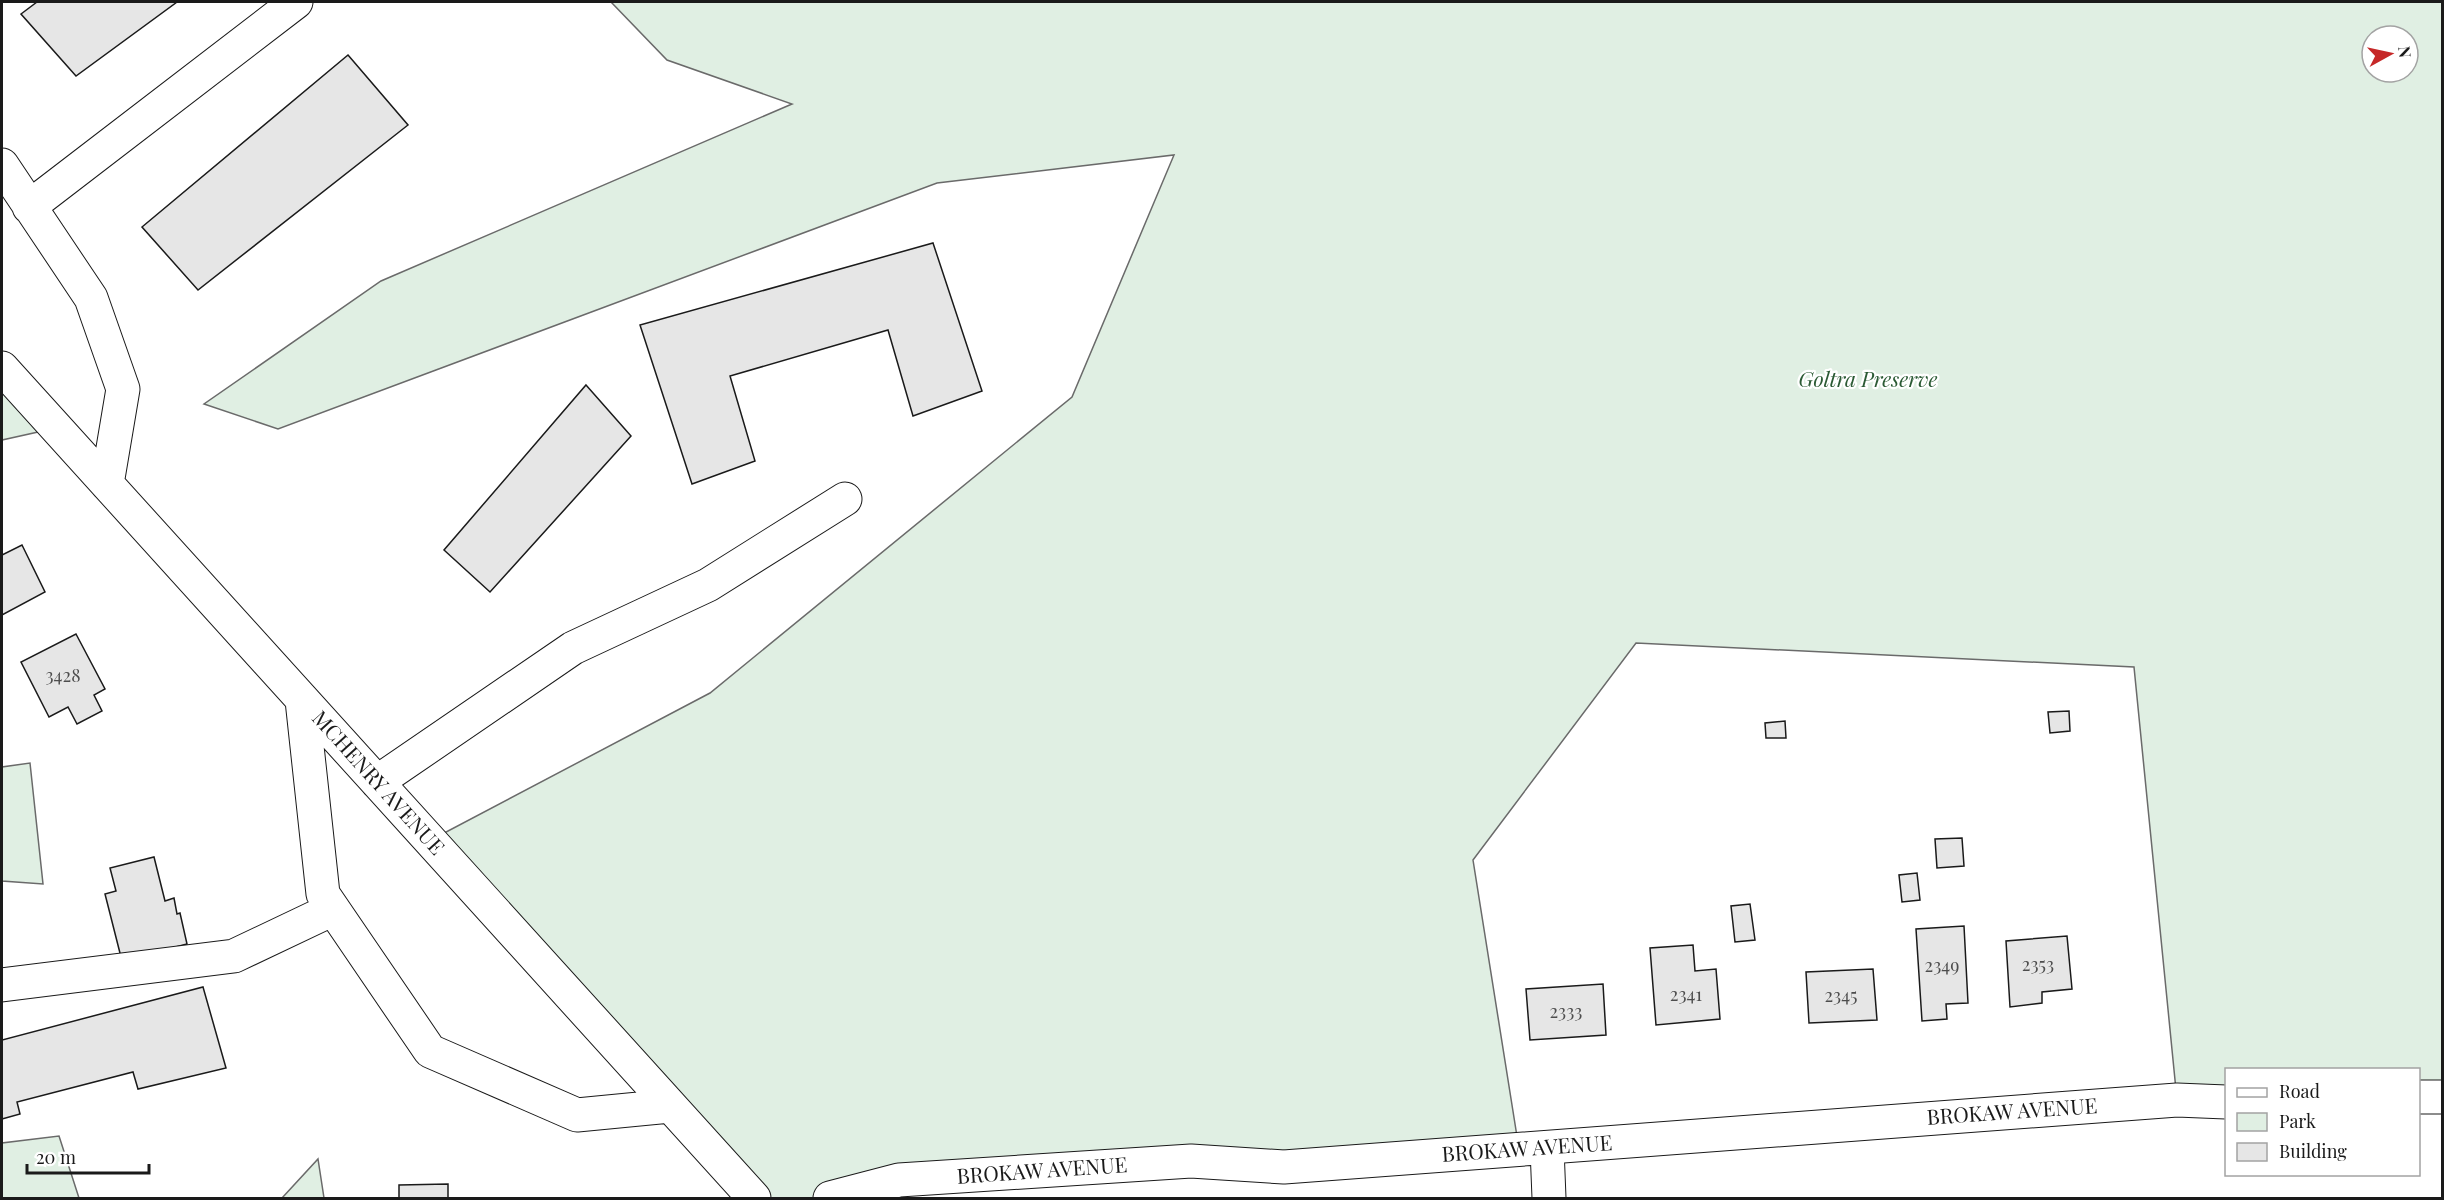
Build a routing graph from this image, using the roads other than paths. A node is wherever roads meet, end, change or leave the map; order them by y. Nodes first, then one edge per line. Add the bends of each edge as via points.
1 (296, 2) edge
2 (2, 165) edge
3 (29, 207) junction
4 (2, 368) edge
5 (107, 484) junction
6 (845, 499) dead end
7 (302, 700) junction
8 (377, 782) junction
9 (333, 909) junction
10 (2, 986) edge
11 (2420, 1097) edge
12 (2442, 1097) edge
13 (2225, 1101) edge
14 (670, 1106) junction
15 (1547, 1148) junction
16 (754, 1198) edge
17 (830, 1198) edge
18 (1549, 1198) edge

1 - 3 street
2 - 3 street
3 - 5 street via 91,298 123,389
4 - 5 street, MCHENRY AVENUE
5 - 7 street, MCHENRY AVENUE
6 - 8 street via 708,585 573,648
7 - 8 street, MCHENRY AVENUE
7 - 9 street via 323,894
8 - 14 street, MCHENRY AVENUE
9 - 10 street via 234,956
9 - 14 street via 430,1051 577,1115
11 - 12 street
13 - 15 street, BROKAW AVENUE via 2177,1100
14 - 16 street, MCHENRY AVENUE
15 - 17 street, BROKAW AVENUE via 1284,1167 1191,1161 899,1180
15 - 18 street

